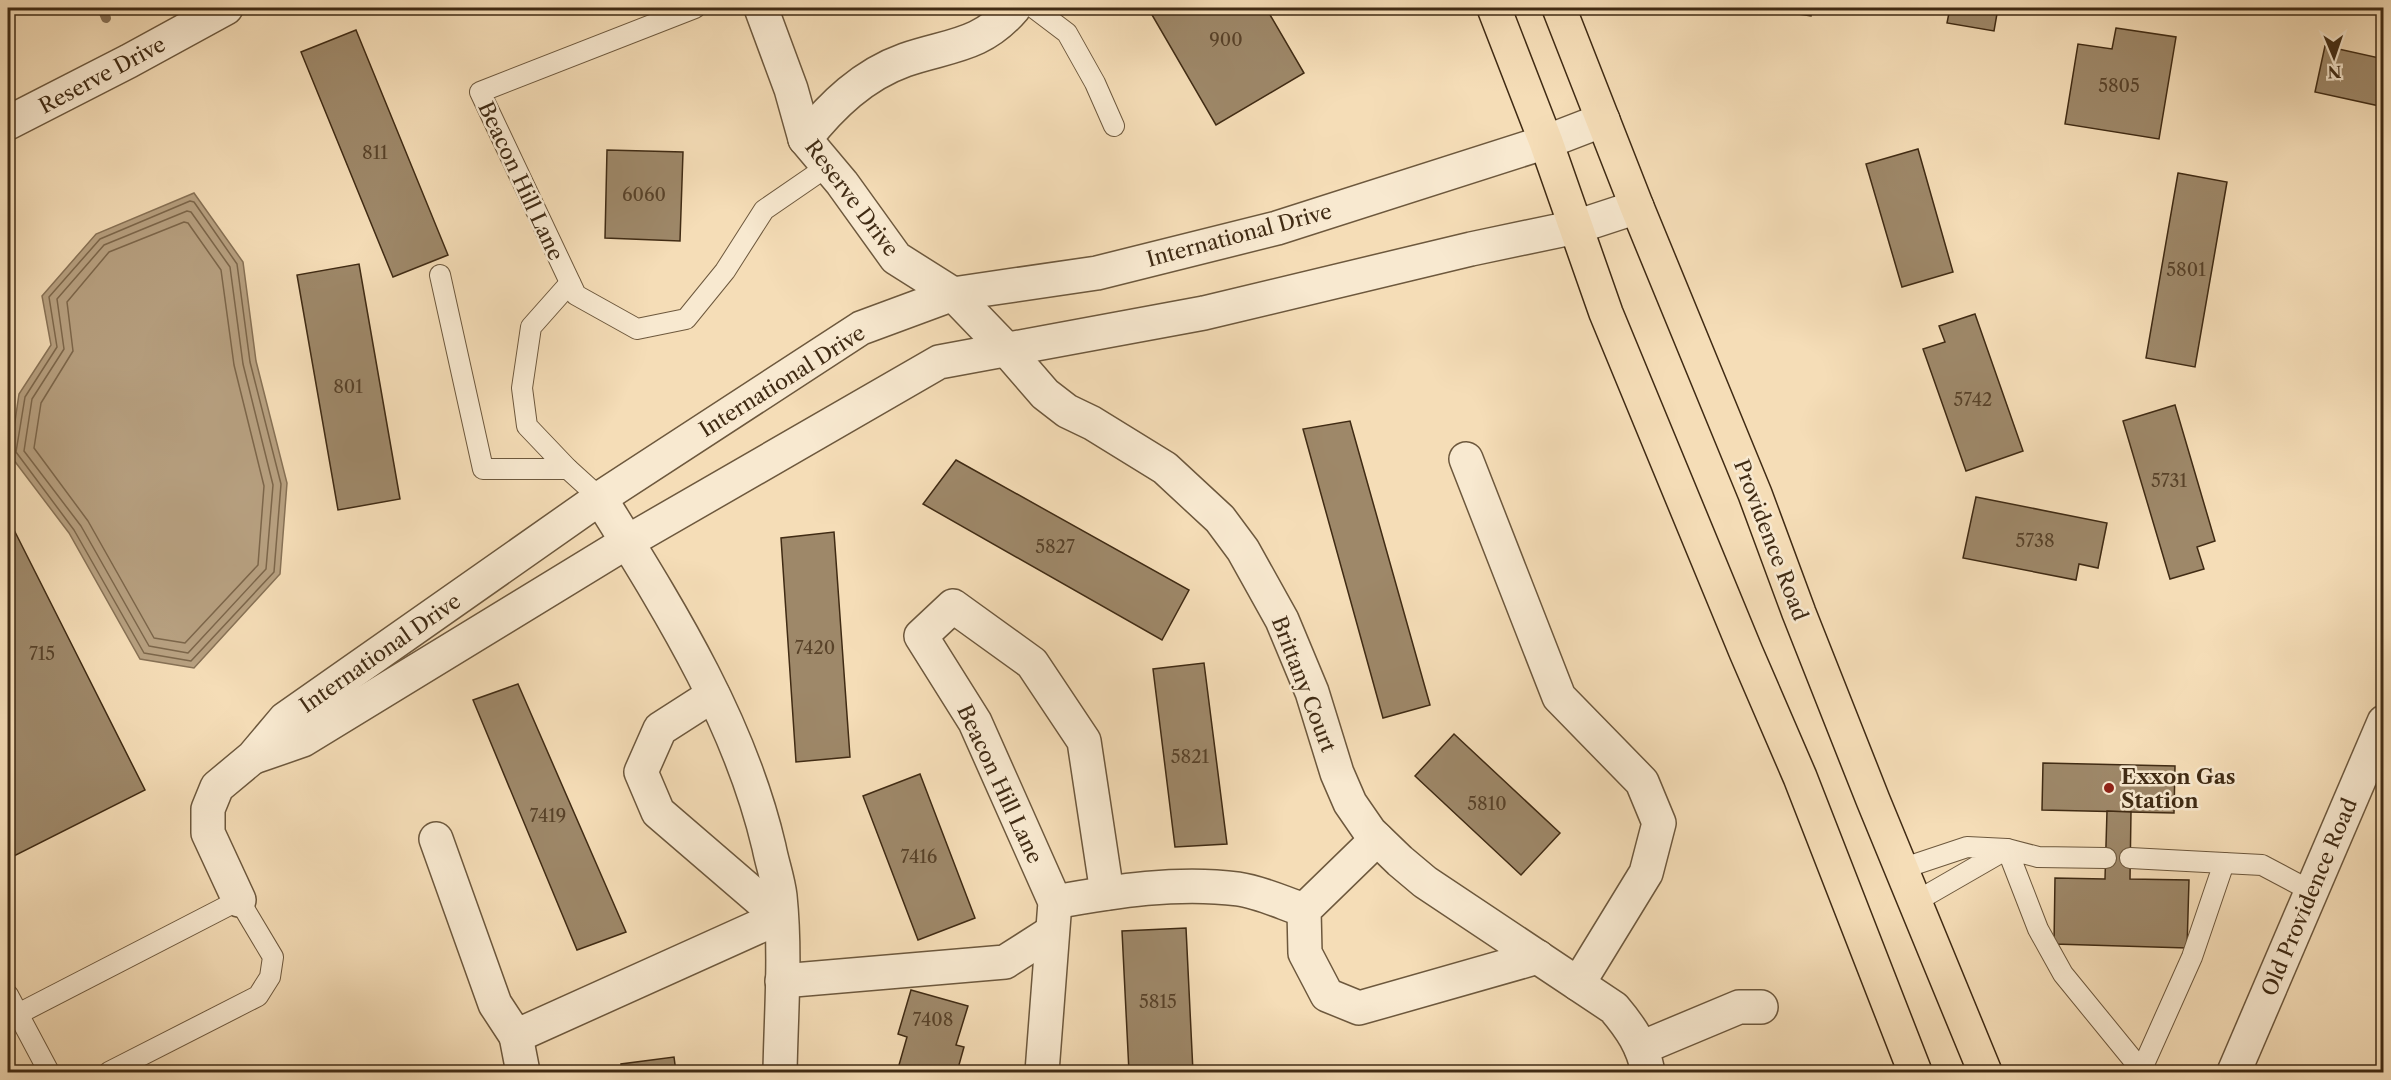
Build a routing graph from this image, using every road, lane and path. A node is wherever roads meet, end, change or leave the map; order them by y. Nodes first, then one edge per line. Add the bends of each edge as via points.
1 (226, 8) edge
2 (695, 8) edge
3 (762, 8) edge
4 (1014, 8) edge
5 (1034, 8) edge
6 (1494, 8) edge
7 (1559, 8) edge
8 (1603, 120) junction
9 (8, 123) edge
10 (1114, 126) dead end
11 (805, 139) junction
12 (1546, 142) junction
13 (828, 166) junction
14 (1637, 207) junction
15 (1576, 227) junction
16 (440, 275) dead end
17 (570, 283) junction
18 (953, 294) junction
19 (1006, 349) junction
20 (1466, 459) dead end
21 (568, 469) junction
22 (600, 498) junction
23 (627, 542) junction
24 (713, 695) junction
25 (2384, 722) edge
26 (253, 757) junction
27 (436, 839) dead end
28 (1377, 839) junction
29 (2007, 849) junction
30 (2106, 858) dead end
31 (2130, 858) dead end
32 (2224, 863) junction
33 (1901, 869) junction
34 (2311, 891) junction
35 (1107, 893) junction
36 (239, 900) junction
37 (1915, 902) junction
38 (1304, 910) junction
39 (780, 917) junction
40 (1054, 917) junction
41 (1538, 957) junction
42 (782, 981) junction
43 (1578, 984) junction
44 (8, 995) edge
45 (1761, 1007) dead end
46 (18, 1014) junction
47 (516, 1036) junction
48 (1645, 1060) edge
49 (49, 1072) edge
50 (110, 1072) edge
51 (523, 1072) edge
52 (780, 1072) edge
53 (1042, 1072) edge
54 (1915, 1072) edge
55 (1984, 1072) edge
56 (2142, 1072) edge
57 (2234, 1072) edge

1 - 9 street, Reserve Drive
2 - 17 lane, Beacon Hill Lane via 480,92
3 - 11 street, Reserve Drive
4 - 11 street via 988,31 964,45 904,60 867,78 827,111
5 - 10 lane via 1067,33
6 - 12 main road
7 - 8 main road, Providence Road
8 - 12 street, International Drive
8 - 14 main road, Providence Road
11 - 13 street, Reserve Drive
12 - 15 main road
12 - 18 street, International Drive via 1277,228 1185,252 1097,273
13 - 17 lane via 764,210 686,319 637,329 576,295
13 - 18 street, Reserve Drive via 896,258
14 - 15 street, International Drive
14 - 33 main road, Providence Road via 1755,494
15 - 19 street, International Drive via 1204,313
15 - 54 main road via 1606,313 1800,777
16 - 21 lane via 483,469
17 - 21 lane via 531,327 522,388 527,426
18 - 19 street, Brittany Court
18 - 22 street, International Drive via 861,328
19 - 23 street, International Drive via 939,362
19 - 28 street, Brittany Court via 1046,394 1067,411 1165,468 1220,519 1243,550 1282,620 1312,692 1337,773 1350,802
20 - 43 street via 1560,697 1642,782 1659,823 1646,873
21 - 22 lane
22 - 23 street
22 - 26 street, International Drive via 285,719
23 - 24 street via 691,648
23 - 26 street, International Drive via 303,740
24 - 39 street via 739,750 762,818 780,895
24 - 39 street via 660,729 640,772 658,812
25 - 34 street, Old Providence Road
26 - 36 street, International Drive via 218,787 208,809 208,833
27 - 47 street via 495,1004
28 - 38 street
28 - 41 street, Brittany Court via 1425,882
29 - 30 lane via 2038,857
29 - 33 lane via 1967,847
29 - 37 lane
29 - 56 lane via 2038,929 2063,974
31 - 32 lane
32 - 34 lane via 2262,865
32 - 56 lane via 2192,957
33 - 37 main road, Providence Road
34 - 57 street, Old Providence Road
35 - 38 street via 1181,886 1240,889
35 - 40 street
35 - 40 street, Beacon Hill Lane via 1084,741 1032,663 953,606 921,636 975,722
36 - 46 lane
36 - 50 lane via 273,957 270,977 258,996
37 - 55 main road, Providence Road
38 - 41 street via 1305,953 1327,995 1359,1008
39 - 42 street
39 - 47 street
40 - 42 street via 1005,962
40 - 53 street, Beacon Hill Lane
41 - 43 street, Brittany Court
42 - 52 street
43 - 48 street, Brittany Court via 1614,1008 1633,1030
44 - 46 lane
45 - 48 street via 1739,1007
46 - 49 lane
47 - 51 street

